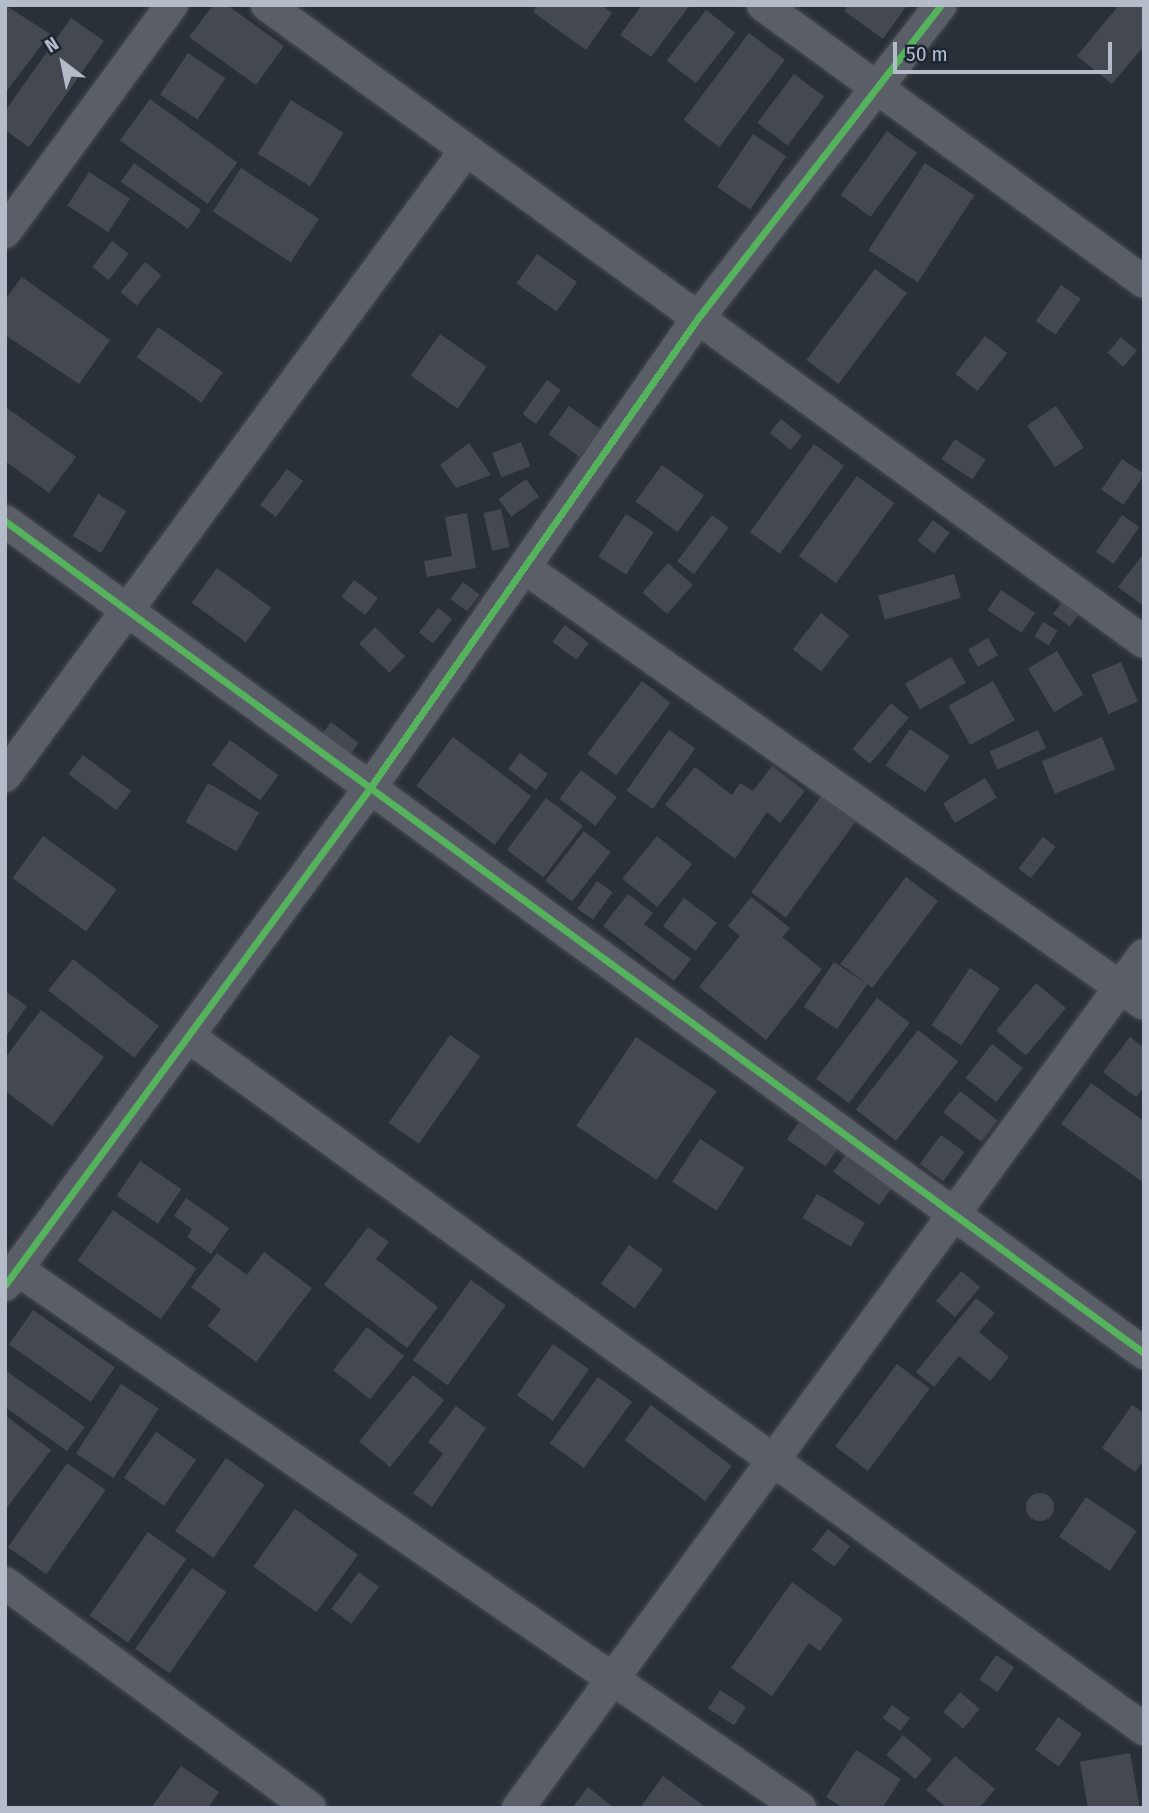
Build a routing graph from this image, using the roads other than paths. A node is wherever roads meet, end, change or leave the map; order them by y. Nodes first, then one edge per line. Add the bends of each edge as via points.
1 (172, 5) edge
2 (267, 5) edge
3 (764, 5) edge
4 (941, 5) edge
5 (880, 90) junction
6 (466, 150) junction
7 (15, 198) edge
8 (5, 232) edge
9 (1144, 282) edge
10 (698, 318) junction
11 (5, 521) edge
12 (525, 568) junction
13 (127, 610) junction
14 (1144, 642) edge
15 (5, 776) edge
16 (370, 788) junction
17 (1144, 955) edge
18 (1132, 996) edge
19 (188, 1036) junction
20 (953, 1214) junction
21 (11, 1277) edge
22 (1144, 1353) edge
23 (773, 1460) junction
24 (5, 1583) edge
25 (613, 1678) junction
26 (1144, 1729) edge
27 (310, 1808) edge
28 (518, 1808) edge
29 (800, 1808) edge

1 - 7 street
2 - 6 street
3 - 5 street
4 - 5 street
5 - 9 street
5 - 10 street
6 - 10 street
6 - 13 street
7 - 8 street
10 - 12 street
10 - 14 street
11 - 13 street
12 - 16 street
12 - 18 street
13 - 15 street
13 - 16 street
16 - 19 street
16 - 20 street
17 - 18 street
18 - 20 street
19 - 21 street
19 - 23 street
20 - 22 street
20 - 23 street
21 - 25 street
23 - 25 street
23 - 26 street
24 - 27 street
25 - 28 street
25 - 29 street

